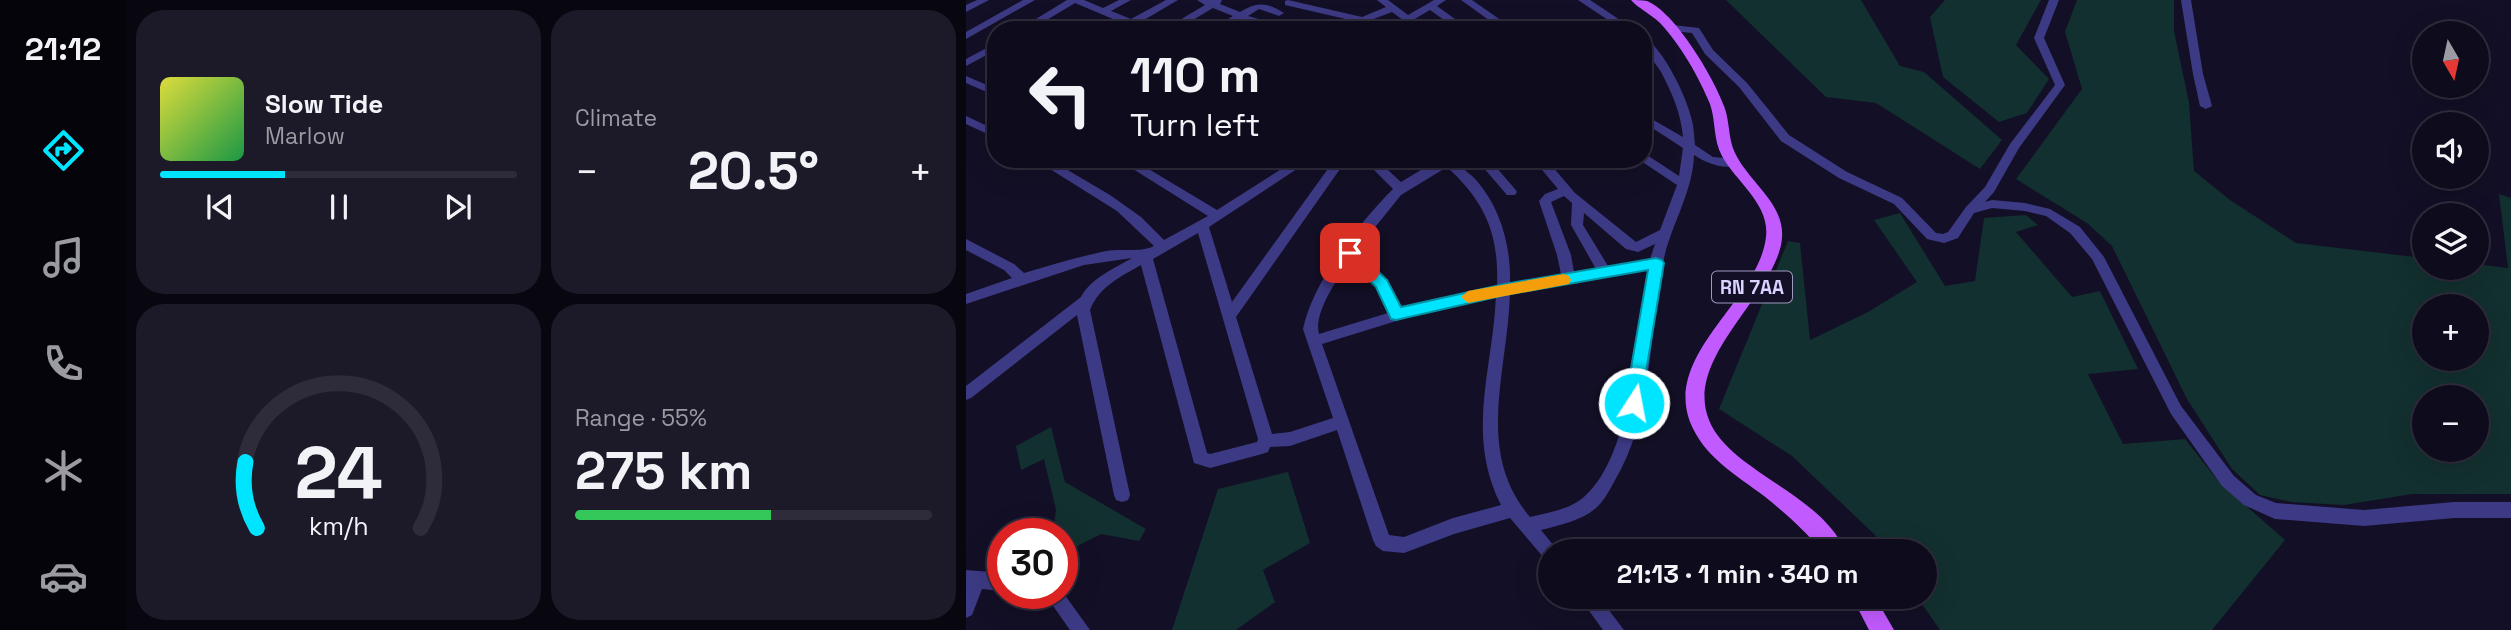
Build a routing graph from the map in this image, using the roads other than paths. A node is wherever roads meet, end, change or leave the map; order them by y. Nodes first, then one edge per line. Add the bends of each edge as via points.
1 (984, 0) edge
2 (1030, 0) edge
3 (1075, 0) edge
4 (1126, 0) edge
5 (1173, 0) edge
6 (1382, 0) edge
7 (1441, 0) edge
8 (1466, 0) edge
9 (1583, 0) edge
10 (1637, 0) edge
11 (2054, 0) edge
12 (2186, 0) edge
13 (1211, 1) edge
14 (1290, 1) edge
15 (1431, 6) junction
16 (1392, 8) junction
17 (966, 9) edge
18 (1104, 11) junction
19 (1279, 13) junction
20 (1240, 15) junction
21 (993, 21) edge
22 (1039, 21) edge
23 (1127, 21) edge
24 (1136, 21) edge
25 (1181, 21) edge
26 (1230, 21) edge
27 (1258, 21) edge
28 (1267, 21) edge
29 (1404, 21) edge
30 (1411, 21) edge
31 (1452, 21) edge
32 (1498, 21) edge
33 (1616, 21) edge
34 (987, 24) edge
35 (1673, 28) junction
36 (966, 36) edge
37 (987, 51) edge
38 (981, 55) junction
39 (1652, 55) edge
40 (987, 57) edge
41 (966, 64) edge
42 (966, 79) edge
43 (987, 89) edge
44 (2206, 106) dead end
45 (966, 119) edge
46 (1652, 122) edge
47 (987, 130) edge
48 (1689, 145) junction
49 (1734, 163) junction
50 (1652, 164) edge
51 (1055, 168) edge
52 (1138, 168) edge
53 (1292, 168) edge
54 (1335, 168) edge
55 (1379, 168) edge
56 (1434, 168) edge
57 (1456, 168) edge
58 (1490, 168) edge
59 (1547, 168) edge
60 (1682, 183) junction
61 (1401, 189) junction
62 (1566, 191) junction
63 (1511, 192) dead end
64 (1578, 202) junction
65 (1970, 210) junction
66 (1216, 215) junction
67 (1202, 225) junction
68 (1665, 233) junction
69 (966, 244) edge
70 (1163, 247) junction
71 (1350, 253) junction
72 (1145, 255) junction
73 (1656, 263) junction
74 (1605, 273) junction
75 (1023, 279) junction
76 (1569, 279) junction
77 (1505, 289) junction
78 (966, 299) edge
79 (1085, 301) junction
80 (1396, 314) junction
81 (1230, 315) junction
82 (1313, 341) junction
83 (966, 394) edge
84 (1341, 422) junction
85 (1266, 441) junction
86 (1122, 495) dead end
87 (1514, 509) junction
88 (2511, 510) edge
89 (1527, 526) junction
90 (1538, 539) edge
91 (1823, 539) edge
92 (970, 580) edge
93 (966, 609) edge
94 (1065, 609) edge
95 (1598, 609) edge
96 (1870, 609) edge
97 (1081, 630) edge
98 (1615, 630) edge
99 (1882, 630) edge

1 - 17 street
2 - 21 street
3 - 18 street
3 - 22 street
4 - 18 street
5 - 24 street
6 - 16 street
7 - 15 street
8 - 32 street
9 - 33 street
10 - 35 main road, RN 7AA
11 - 65 street via 2039,38 2060,85 2014,147 1990,189
12 - 44 street
13 - 20 street
13 - 25 street
14 - 16 street via 1363,20
14 - 19 street
15 - 30 street
15 - 31 street
16 - 29 street
18 - 23 street
19 - 20 street via 1258,6
19 - 28 street
20 - 26 street
20 - 27 street
34 - 36 street
35 - 49 main road, RN 7AA via 1711,92 1725,148
35 - 65 street via 1695,30 1786,138 1843,175 1898,201 1932,236 1944,239 1953,235
37 - 38 street
38 - 40 street
38 - 41 street
39 - 48 street via 1686,116
42 - 43 street
45 - 47 street
46 - 48 street
48 - 49 street via 1715,162
48 - 60 street
49 - 91 main road, RN 7AA via 1770,210 1776,236 1763,269 1704,364 1696,384 1696,409 1716,446 1795,510
50 - 60 street
51 - 70 street via 1120,206
52 - 66 street
53 - 66 street
54 - 81 street
55 - 61 street
56 - 61 street
57 - 77 street via 1480,195 1499,230
58 - 63 street
59 - 62 street
60 - 68 street
61 - 71 street
62 - 64 street
62 - 76 street via 1545,201
64 - 68 street via 1631,246
64 - 74 street via 1577,225
65 - 88 street via 1992,204 2025,206 2050,213 2075,230 2097,257 2176,410 2228,481 2250,500 2275,511 2364,518
66 - 67 street
67 - 70 street
67 - 81 street
68 - 73 street
69 - 75 street
70 - 72 street
71 - 80 street via 1382,284
71 - 82 street via 1312,314
72 - 75 street via 1125,253
72 - 79 street via 1109,276
72 - 85 street via 1200,458 1205,461 1262,447
73 - 74 street
73 - 89 street via 1641,367 1622,449 1591,503
74 - 76 street
75 - 78 street
76 - 77 street
77 - 80 street
77 - 87 street via 1489,429 1499,482
79 - 83 street
79 - 86 street via 1083,310
80 - 82 street
81 - 85 street
82 - 84 street
84 - 85 street via 1290,439
84 - 87 street via 1382,540 1389,545 1404,545
87 - 89 street
89 - 90 street
92 - 93 street
94 - 97 street
95 - 98 street
96 - 99 main road

